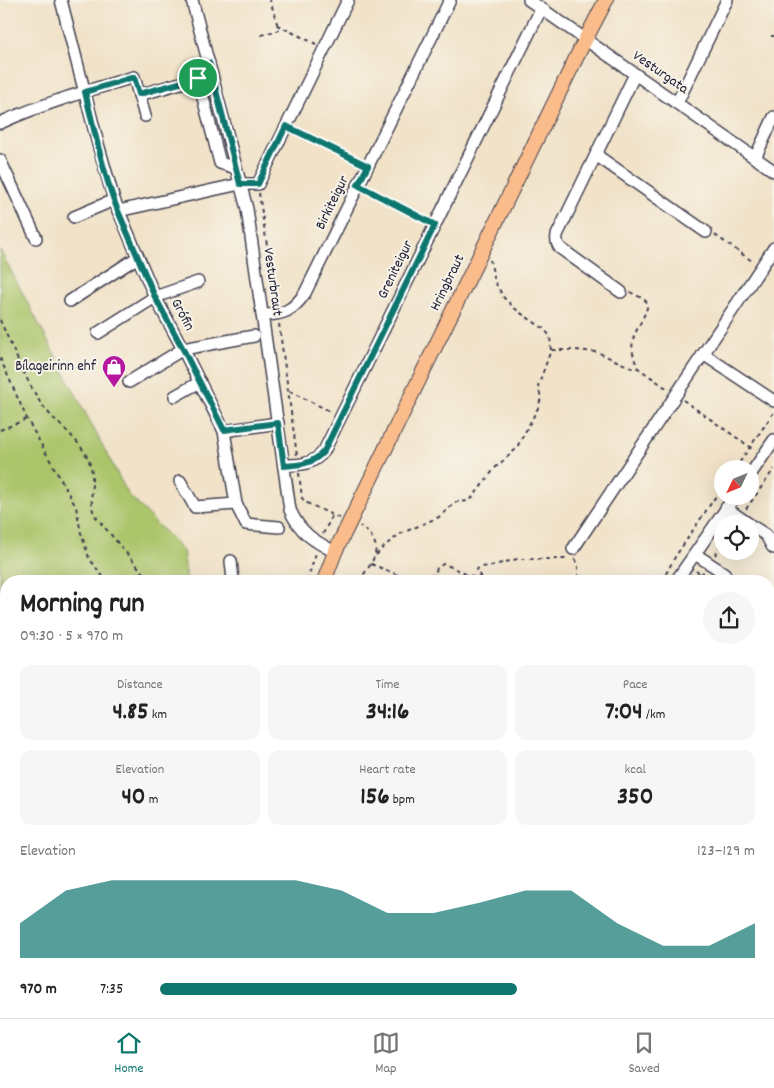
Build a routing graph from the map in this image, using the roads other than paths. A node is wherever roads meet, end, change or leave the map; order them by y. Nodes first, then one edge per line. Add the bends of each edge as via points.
1 (61, 0) edge
2 (192, 0) edge
3 (348, 0) edge
4 (450, 0) edge
5 (529, 0) edge
6 (606, 0) edge
7 (727, 0) edge
8 (541, 9) junction
9 (586, 40) junction
10 (209, 63) junction
11 (635, 74) junction
12 (198, 78) junction
13 (85, 92) junction
14 (139, 94) junction
15 (677, 103) junction
16 (145, 116) dead end
17 (774, 117) edge
18 (0, 123) edge
19 (596, 155) junction
20 (755, 158) junction
21 (0, 160) edge
22 (236, 168) junction
23 (774, 171) edge
24 (240, 184) junction
25 (116, 206) junction
26 (74, 217) dead end
27 (706, 232) road end
28 (36, 238) dead end
29 (774, 248) edge
30 (138, 257) junction
31 (198, 282) dead end
32 (621, 292) road end
33 (155, 297) junction
34 (70, 301) dead end
35 (262, 315) junction
36 (98, 333) dead end
37 (254, 336) dead end
38 (183, 349) junction
39 (703, 354) junction
40 (129, 382) dead end
41 (200, 382) junction
42 (175, 396) dead end
43 (774, 401) edge
44 (278, 423) junction
45 (224, 430) junction
46 (772, 447) edge
47 (759, 463) edge
48 (284, 466) junction
49 (180, 481) dead end
50 (236, 504) junction
51 (728, 505) edge
52 (726, 508) junction
53 (736, 515) edge
54 (279, 527) dead end
55 (759, 530) edge
56 (774, 548) edge
57 (573, 549) dead end
58 (336, 552) junction
59 (695, 554) junction
60 (231, 561) dead end
61 (232, 575) edge
62 (326, 575) edge
63 (680, 575) edge
64 (725, 575) edge

1 - 13 street, Grófin
2 - 10 street, Vesturbraut
3 - 24 street via 258,184
4 - 35 street, Birkiteigur via 305,293 292,307 278,315
5 - 8 street, Vesturgata
6 - 9 main road, Hringbraut
7 - 15 street
8 - 9 street, Vesturgata
8 - 48 street, Greniteigur via 324,451 311,462
9 - 11 street, Vesturgata
9 - 58 main road, Hringbraut
10 - 12 street via 196,71
10 - 22 street, Vesturbraut
11 - 15 street, Vesturgata
11 - 19 street
12 - 14 street
12 - 22 street via 220,163
13 - 14 street via 134,77
13 - 18 street
13 - 25 street, Grófin
14 - 16 street
15 - 20 street, Vesturgata
17 - 20 street
19 - 27 street
19 - 32 street via 557,235 557,242 562,250
20 - 23 street, Vesturgata
21 - 28 street
22 - 24 street, Vesturbraut
24 - 25 street
24 - 35 street, Vesturbraut
25 - 26 street
25 - 30 street, Grófin
29 - 39 street
30 - 33 street, Grófin
30 - 34 street
31 - 33 street
33 - 36 street
33 - 38 street, Grófin
35 - 44 street, Vesturbraut
37 - 38 street
38 - 40 street
38 - 41 street, Grófin
39 - 43 street
39 - 57 street
41 - 42 street
41 - 45 street, Grófin
44 - 45 street
44 - 48 street, Vesturbraut
45 - 50 street, Grófin
46 - 47 street
48 - 58 street, Vesturbraut via 290,510 298,526 309,537
49 - 50 street via 196,507
50 - 54 street, Grófin via 246,524
51 - 52 street
52 - 53 street
52 - 59 street
55 - 56 street
58 - 62 main road, Hringbraut
59 - 63 street
59 - 64 street
60 - 61 street

